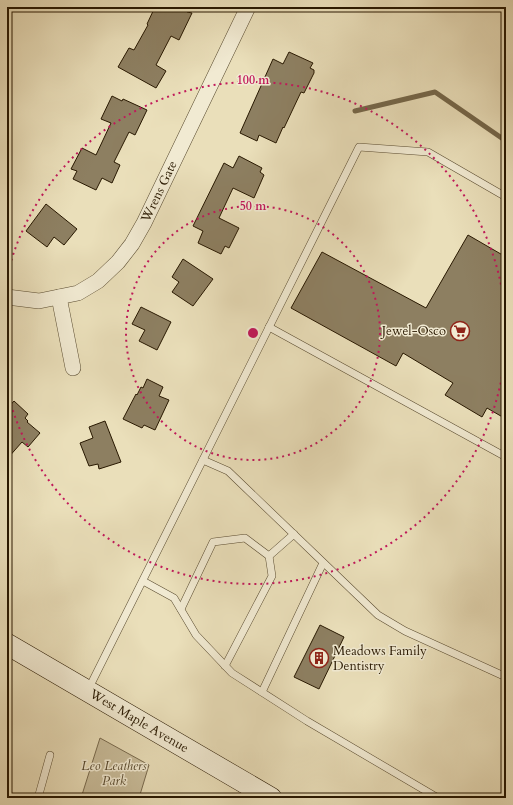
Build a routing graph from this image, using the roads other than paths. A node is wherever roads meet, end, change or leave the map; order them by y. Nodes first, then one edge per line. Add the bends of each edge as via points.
1 (248, 7) edge
2 (506, 197) edge
3 (59, 297) junction
4 (7, 298) edge
5 (269, 328) junction
6 (72, 368) dead end
7 (506, 457) edge
8 (203, 460) junction
9 (294, 534) junction
10 (269, 556) junction
11 (323, 563) junction
12 (143, 581) junction
13 (181, 609) junction
14 (7, 644) edge
15 (225, 666) junction
16 (506, 677) edge
17 (88, 690) junction
18 (262, 692) junction
19 (50, 756) dead end
20 (7, 796) edge
21 (13, 798) edge
22 (38, 798) edge
23 (271, 798) edge
24 (438, 798) edge

1 - 3 street, Wrens Gate via 132,244 98,281 78,293
2 - 5 lane via 428,152 359,147
3 - 4 street, Wrens Gate via 39,301
3 - 6 street
5 - 7 lane
5 - 8 lane
8 - 9 lane via 228,470
8 - 12 lane
9 - 10 lane
9 - 11 lane
10 - 13 lane via 245,538 213,542
10 - 15 lane via 272,576
11 - 16 lane via 378,615 404,631
11 - 18 lane
12 - 13 lane via 174,598
12 - 17 lane
13 - 15 lane via 196,635
14 - 17 main road, West Maple Avenue
15 - 18 lane
17 - 23 main road, West Maple Avenue
18 - 24 lane
19 - 22 lane
20 - 21 lane

